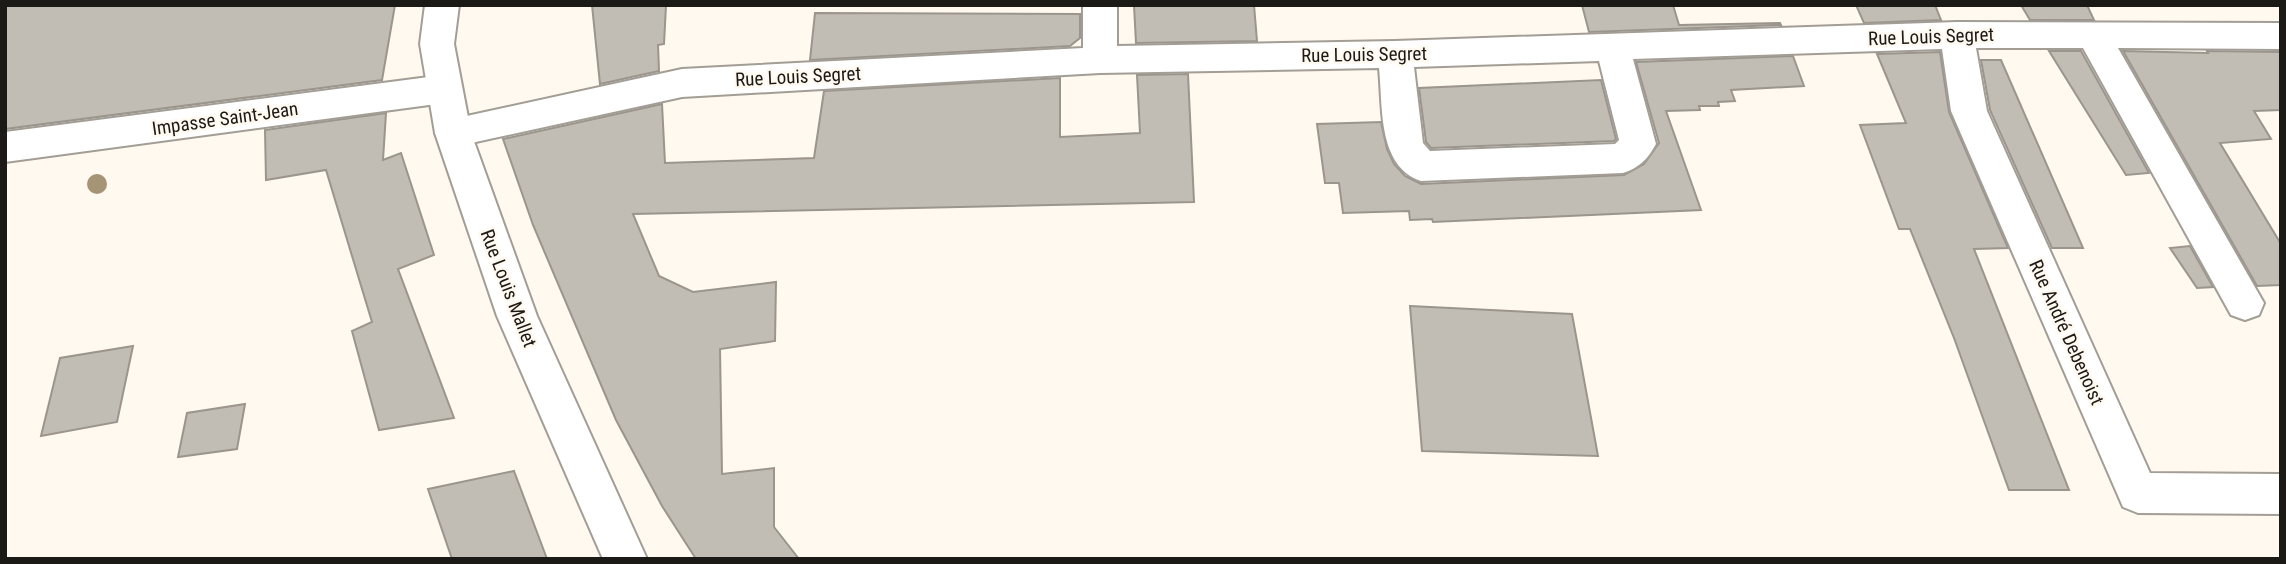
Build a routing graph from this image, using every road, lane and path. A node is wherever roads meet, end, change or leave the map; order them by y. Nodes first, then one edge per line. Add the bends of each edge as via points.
1 (442, 5) edge
2 (1100, 5) edge
3 (1962, 25) edge
4 (2093, 35) junction
5 (2281, 36) edge
6 (1613, 47) junction
7 (1395, 54) junction
8 (1100, 60) junction
9 (444, 89) junction
10 (453, 133) junction
11 (5, 148) edge
12 (2245, 303) dead end
13 (2281, 494) edge
14 (625, 559) edge

1 - 9 street, Rue Louis Mallet via 438,44
2 - 8 street
3 - 4 street, Rue Louis Segret
3 - 6 street, Rue Louis Segret
3 - 13 street, Rue André Debenoist via 1969,111 2138,493
4 - 5 street, Rue Louis Segret
4 - 12 street
6 - 7 street, Rue Louis Segret
6 - 7 street via 1638,144 1623,158 1422,166 1406,148
7 - 8 street, Rue Louis Segret
8 - 10 street, Rue Louis Segret via 682,83
9 - 10 street, Rue Louis Mallet
9 - 11 street, Impasse Saint-Jean
10 - 14 street, Rue Louis Mallet via 517,316

